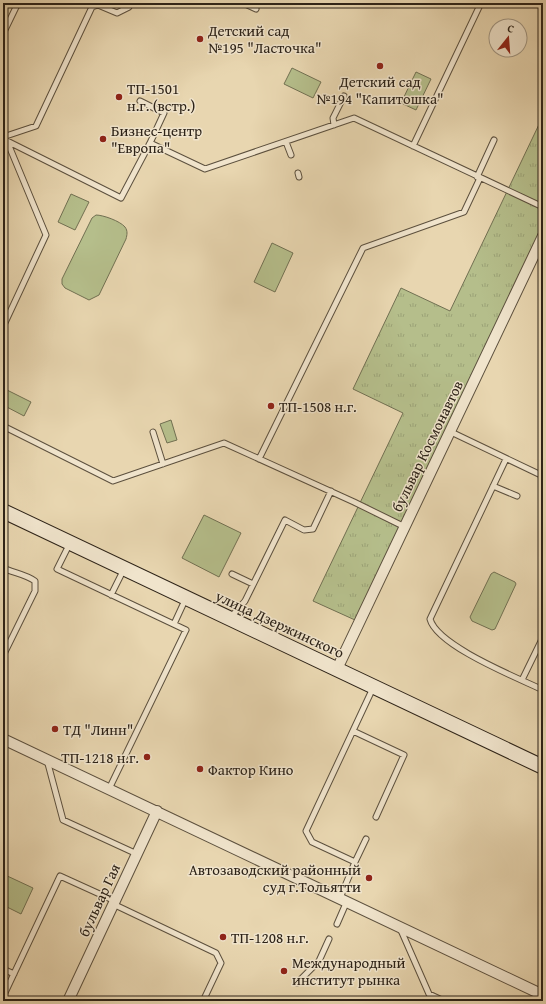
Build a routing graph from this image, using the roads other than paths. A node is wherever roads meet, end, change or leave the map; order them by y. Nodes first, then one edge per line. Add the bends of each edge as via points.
1 (18, 3) edge
2 (131, 3) edge
3 (243, 3) edge
4 (481, 3) edge
5 (256, 9) dead end
6 (3, 34) edge
7 (344, 96) dead end
8 (140, 101) dead end
9 (334, 125) junction
10 (4, 139) edge
11 (494, 140) dead end
12 (150, 142) junction
13 (286, 142) junction
14 (414, 146) junction
15 (291, 155) dead end
16 (479, 177) junction
17 (543, 207) edge
18 (543, 236) edge
19 (3, 327) edge
20 (3, 426) edge
21 (152, 432) dead end
22 (451, 432) junction
23 (259, 459) junction
24 (506, 459) junction
25 (162, 464) junction
26 (543, 476) edge
27 (494, 486) junction
28 (331, 492) junction
29 (517, 496) dead end
30 (4, 513) edge
31 (405, 527) junction
32 (70, 543) junction
33 (3, 568) edge
34 (124, 569) junction
35 (232, 574) dead end
36 (253, 584) junction
37 (111, 594) junction
38 (186, 598) junction
39 (230, 619) junction
40 (174, 624) junction
41 (543, 637) edge
42 (3, 656) edge
43 (337, 669) junction
44 (522, 680) junction
45 (374, 687) junction
46 (543, 690) edge
47 (353, 731) junction
48 (3, 739) edge
49 (47, 759) junction
50 (543, 767) edge
51 (110, 789) junction
52 (157, 811) junction
53 (376, 817) dead end
54 (366, 839) dead end
55 (137, 854) junction
56 (356, 862) junction
57 (343, 900) junction
58 (114, 903) junction
59 (337, 924) dead end
60 (399, 926) junction
61 (329, 939) dead end
62 (3, 969) edge
63 (14, 974) junction
64 (298, 983) dead end
65 (543, 996) edge
66 (3, 997) edge
67 (68, 1001) edge
68 (203, 1001) edge
69 (444, 1001) edge
70 (541, 1001) edge

1 - 6 lane
2 - 10 lane via 117,13 98,5 92,7 36,126
3 - 5 lane
4 - 14 lane
7 - 9 lane via 333,118
8 - 12 lane via 164,113
9 - 13 lane
9 - 14 lane via 354,118
10 - 12 lane via 121,198
10 - 19 lane via 46,235
11 - 16 lane
12 - 13 lane via 205,169
13 - 15 lane
14 - 16 lane
16 - 17 lane
16 - 23 lane via 464,212 363,248
18 - 22 street, бульвар Космонавтов
20 - 25 lane via 113,480
21 - 25 lane
22 - 24 lane
22 - 31 street, бульвар Космонавтов
23 - 25 lane via 224,443
23 - 28 lane
24 - 26 lane
24 - 27 lane
27 - 29 lane
27 - 44 lane via 430,619 431,624 465,654
28 - 31 lane
28 - 36 lane via 313,529 304,530 285,520
30 - 32 main road, улица Дзержинского
31 - 43 street, бульвар Космонавтов
32 - 34 main road, улица Дзержинского
32 - 37 lane via 58,569
33 - 42 lane via 35,581 35,591
34 - 37 lane
34 - 38 main road, улица Дзержинского
35 - 36 lane
36 - 39 lane via 245,600
37 - 40 lane
38 - 39 main road, улица Дзержинского
38 - 40 lane
39 - 43 main road, улица Дзержинского
40 - 51 lane via 186,630
41 - 44 lane
43 - 45 main road, улица Дзержинского
44 - 46 lane
45 - 47 lane
45 - 50 main road, улица Дзержинского
47 - 53 lane via 404,755
47 - 56 lane via 306,831 312,842
48 - 49 street
49 - 51 street
49 - 55 lane via 63,820
51 - 52 street
52 - 55 street, бульвар Гая
52 - 57 street
54 - 56 lane
55 - 58 street, бульвар Гая
56 - 57 lane
57 - 59 lane
57 - 60 street
58 - 63 lane via 60,876
58 - 67 street, бульвар Гая
58 - 68 lane via 216,953 221,962
60 - 65 street
60 - 69 lane via 429,994
61 - 64 lane via 319,961
62 - 63 lane
63 - 66 lane
65 - 70 lane

